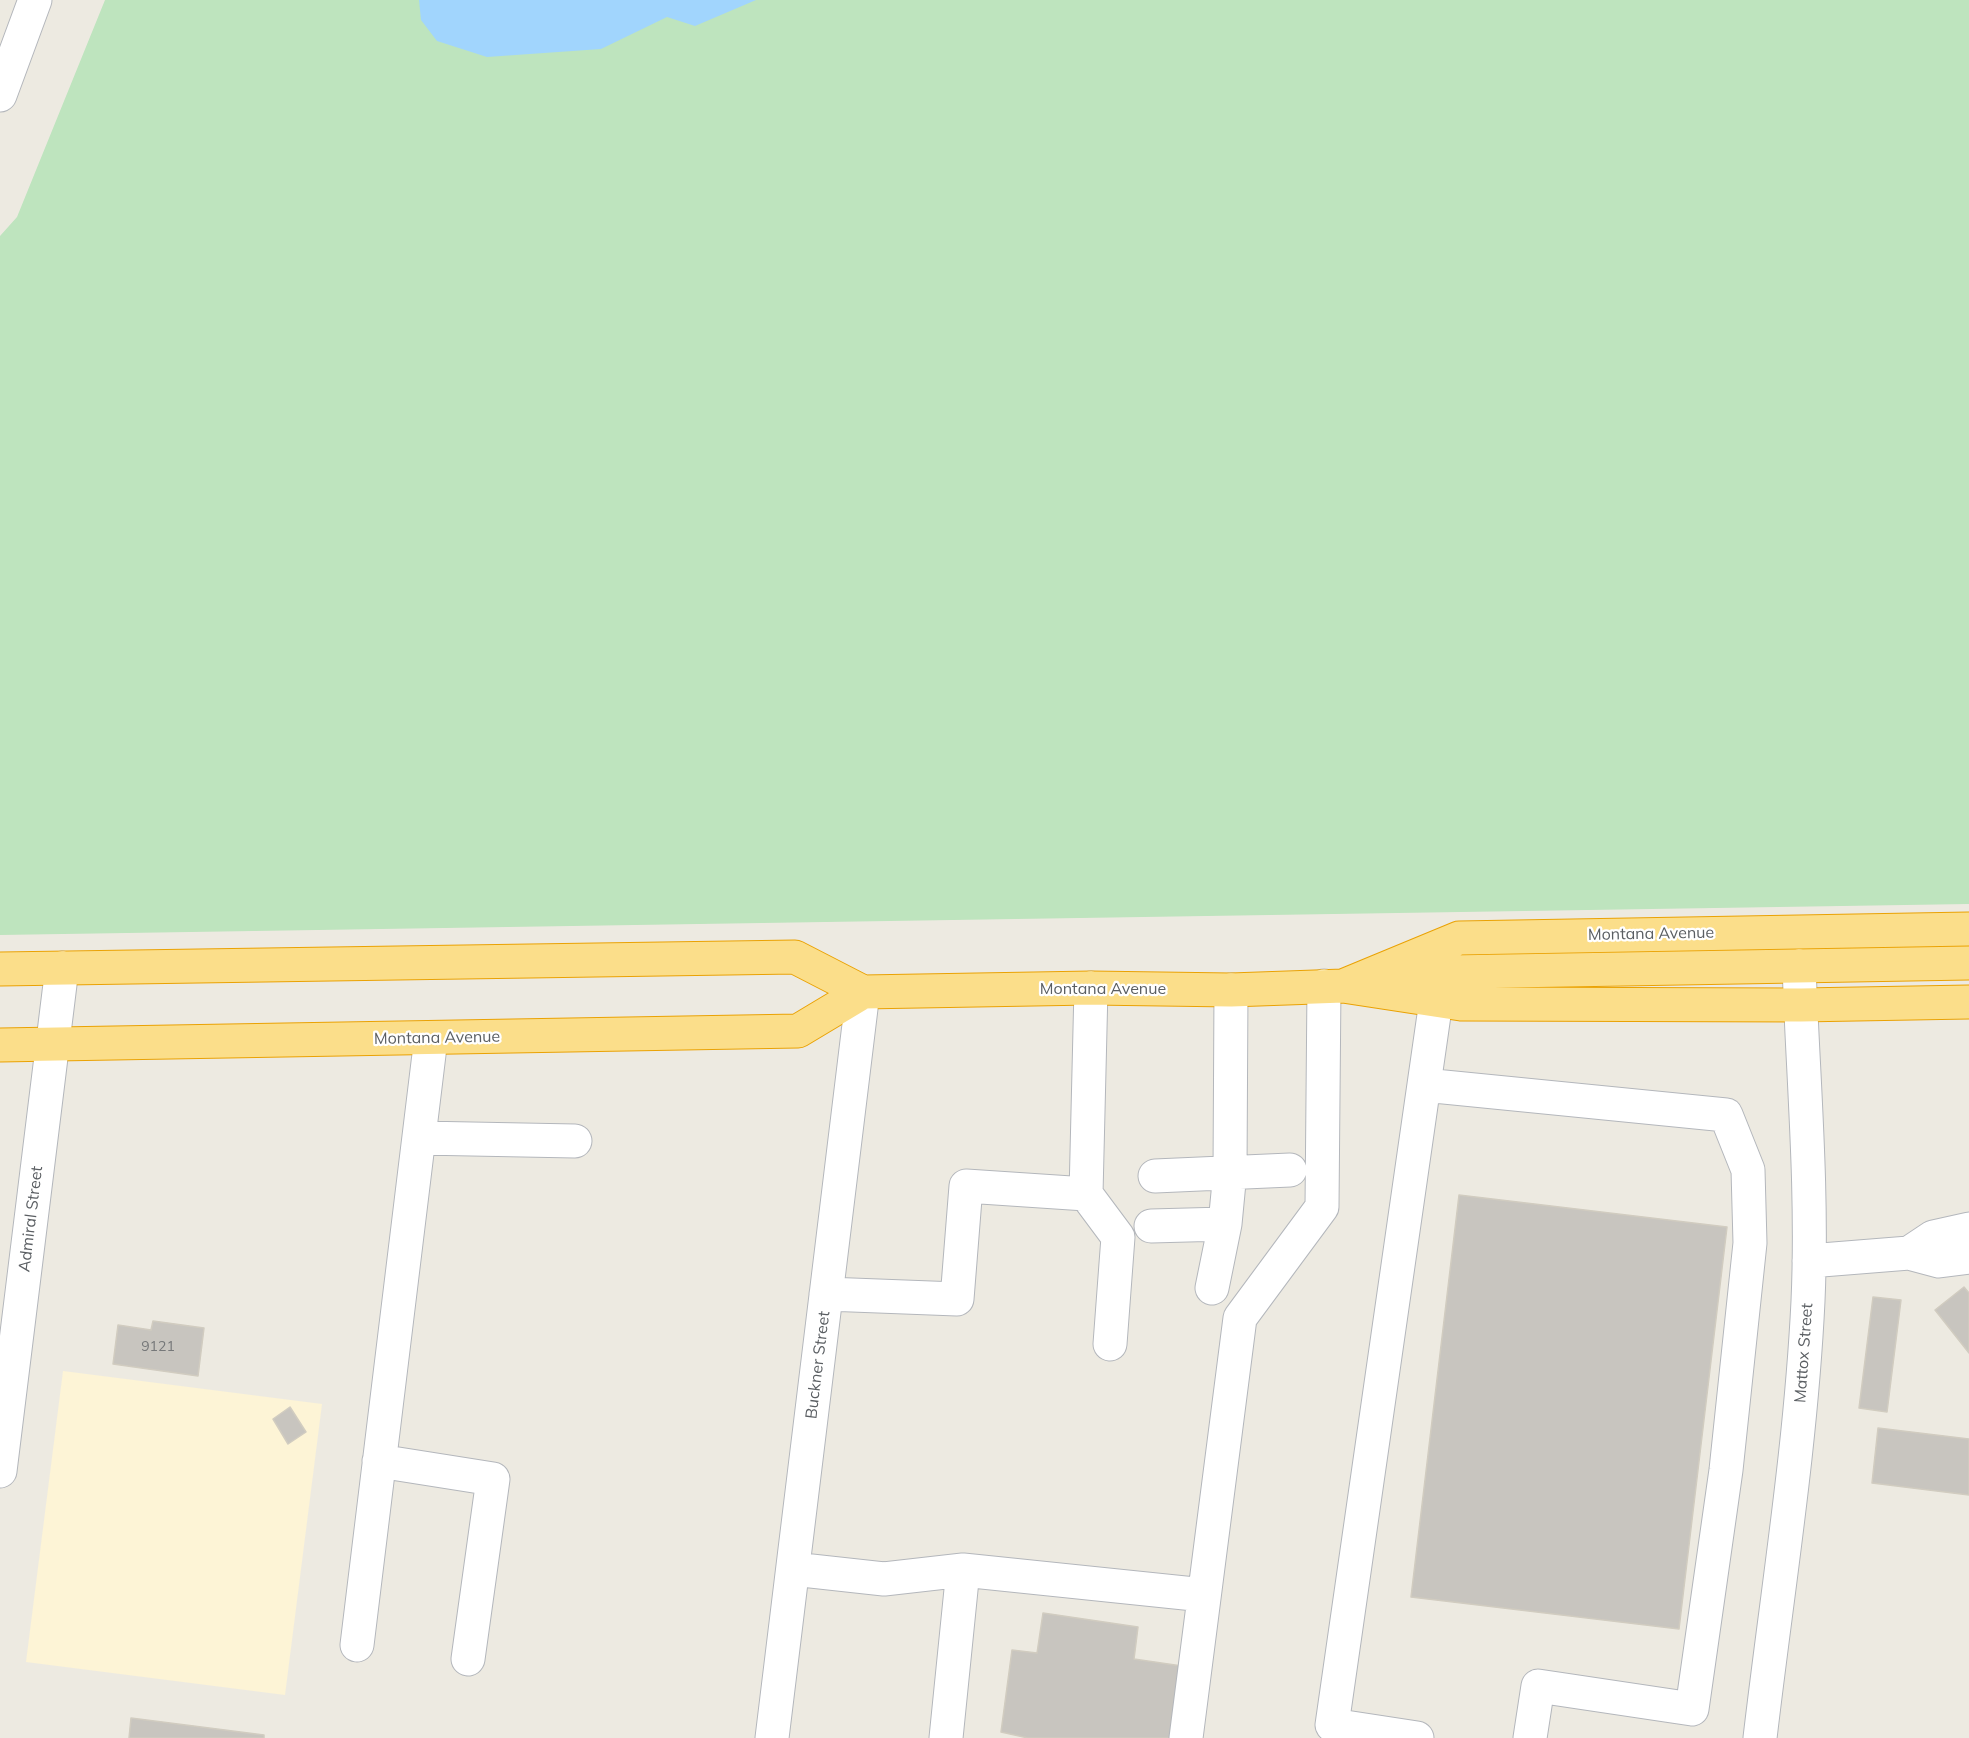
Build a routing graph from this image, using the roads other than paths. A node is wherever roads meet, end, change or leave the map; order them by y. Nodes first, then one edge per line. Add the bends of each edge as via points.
1 (35, 0) edge
2 (0, 94) edge
3 (1969, 929) edge
4 (1969, 963) edge
5 (1799, 966) junction
6 (63, 968) junction
7 (0, 969) edge
8 (1373, 973) junction
9 (1333, 986) junction
10 (1091, 988) junction
11 (1231, 990) junction
12 (863, 992) junction
13 (1436, 1001) junction
14 (1969, 1002) edge
15 (1801, 1005) junction
16 (431, 1038) junction
17 (0, 1045) edge
18 (53, 1045) junction
19 (1424, 1085) junction
20 (420, 1137) junction
21 (575, 1142) dead end
22 (1290, 1170) dead end
23 (1230, 1172) junction
24 (1155, 1176) dead end
25 (1086, 1194) junction
26 (1225, 1224) junction
27 (1151, 1226) dead end
28 (1969, 1229) edge
29 (1909, 1253) junction
30 (1969, 1257) edge
31 (1809, 1261) junction
32 (1212, 1288) dead end
33 (826, 1294) junction
34 (1110, 1344) dead end
35 (379, 1461) junction
36 (0, 1471) edge
37 (793, 1569) junction
38 (963, 1570) junction
39 (1204, 1595) junction
40 (357, 1645) dead end
41 (468, 1659) dead end
42 (772, 1738) edge
43 (946, 1738) edge
44 (1186, 1738) edge
45 (1417, 1738) edge
46 (1530, 1738) edge
47 (1760, 1738) edge

1 - 2 street
3 - 8 highway, Montana Avenue via 1459,938
4 - 5 highway
5 - 8 highway
5 - 15 street, Mattox Street
6 - 7 highway, Montana Avenue
6 - 12 highway, Montana Avenue via 795,957
6 - 18 street, Admiral Street
8 - 9 highway, Montana Avenue
9 - 11 highway, Montana Avenue
9 - 13 highway, Montana Avenue
9 - 39 street via 1322,1207 1240,1317
10 - 11 highway, Montana Avenue
10 - 12 highway, Montana Avenue
10 - 25 street
11 - 23 street
12 - 16 highway, Montana Avenue via 798,1031
12 - 33 street, Buckner Street
13 - 15 highway, Montana Avenue
13 - 19 street
14 - 15 highway, Montana Avenue
15 - 31 street, Mattox Street via 1809,1163
16 - 18 highway, Montana Avenue
16 - 20 street
17 - 18 highway, Montana Avenue
18 - 36 street, Admiral Street
19 - 45 street via 1332,1725
19 - 46 street via 1726,1115 1749,1170 1750,1243 1726,1470 1692,1709 1538,1686
20 - 21 street
20 - 35 street
22 - 23 street
23 - 24 street
23 - 26 street
25 - 33 street via 966,1186 957,1299
25 - 34 street via 1118,1238
26 - 27 street
26 - 32 street
28 - 29 street via 1933,1237
29 - 30 street via 1939,1261
29 - 31 street
31 - 47 street, Mattox Street via 1804,1370
33 - 37 street, Buckner Street
35 - 40 street
35 - 41 street via 493,1479
37 - 38 street via 884,1579
37 - 42 street, Buckner Street
38 - 39 street
38 - 43 street
39 - 44 street

